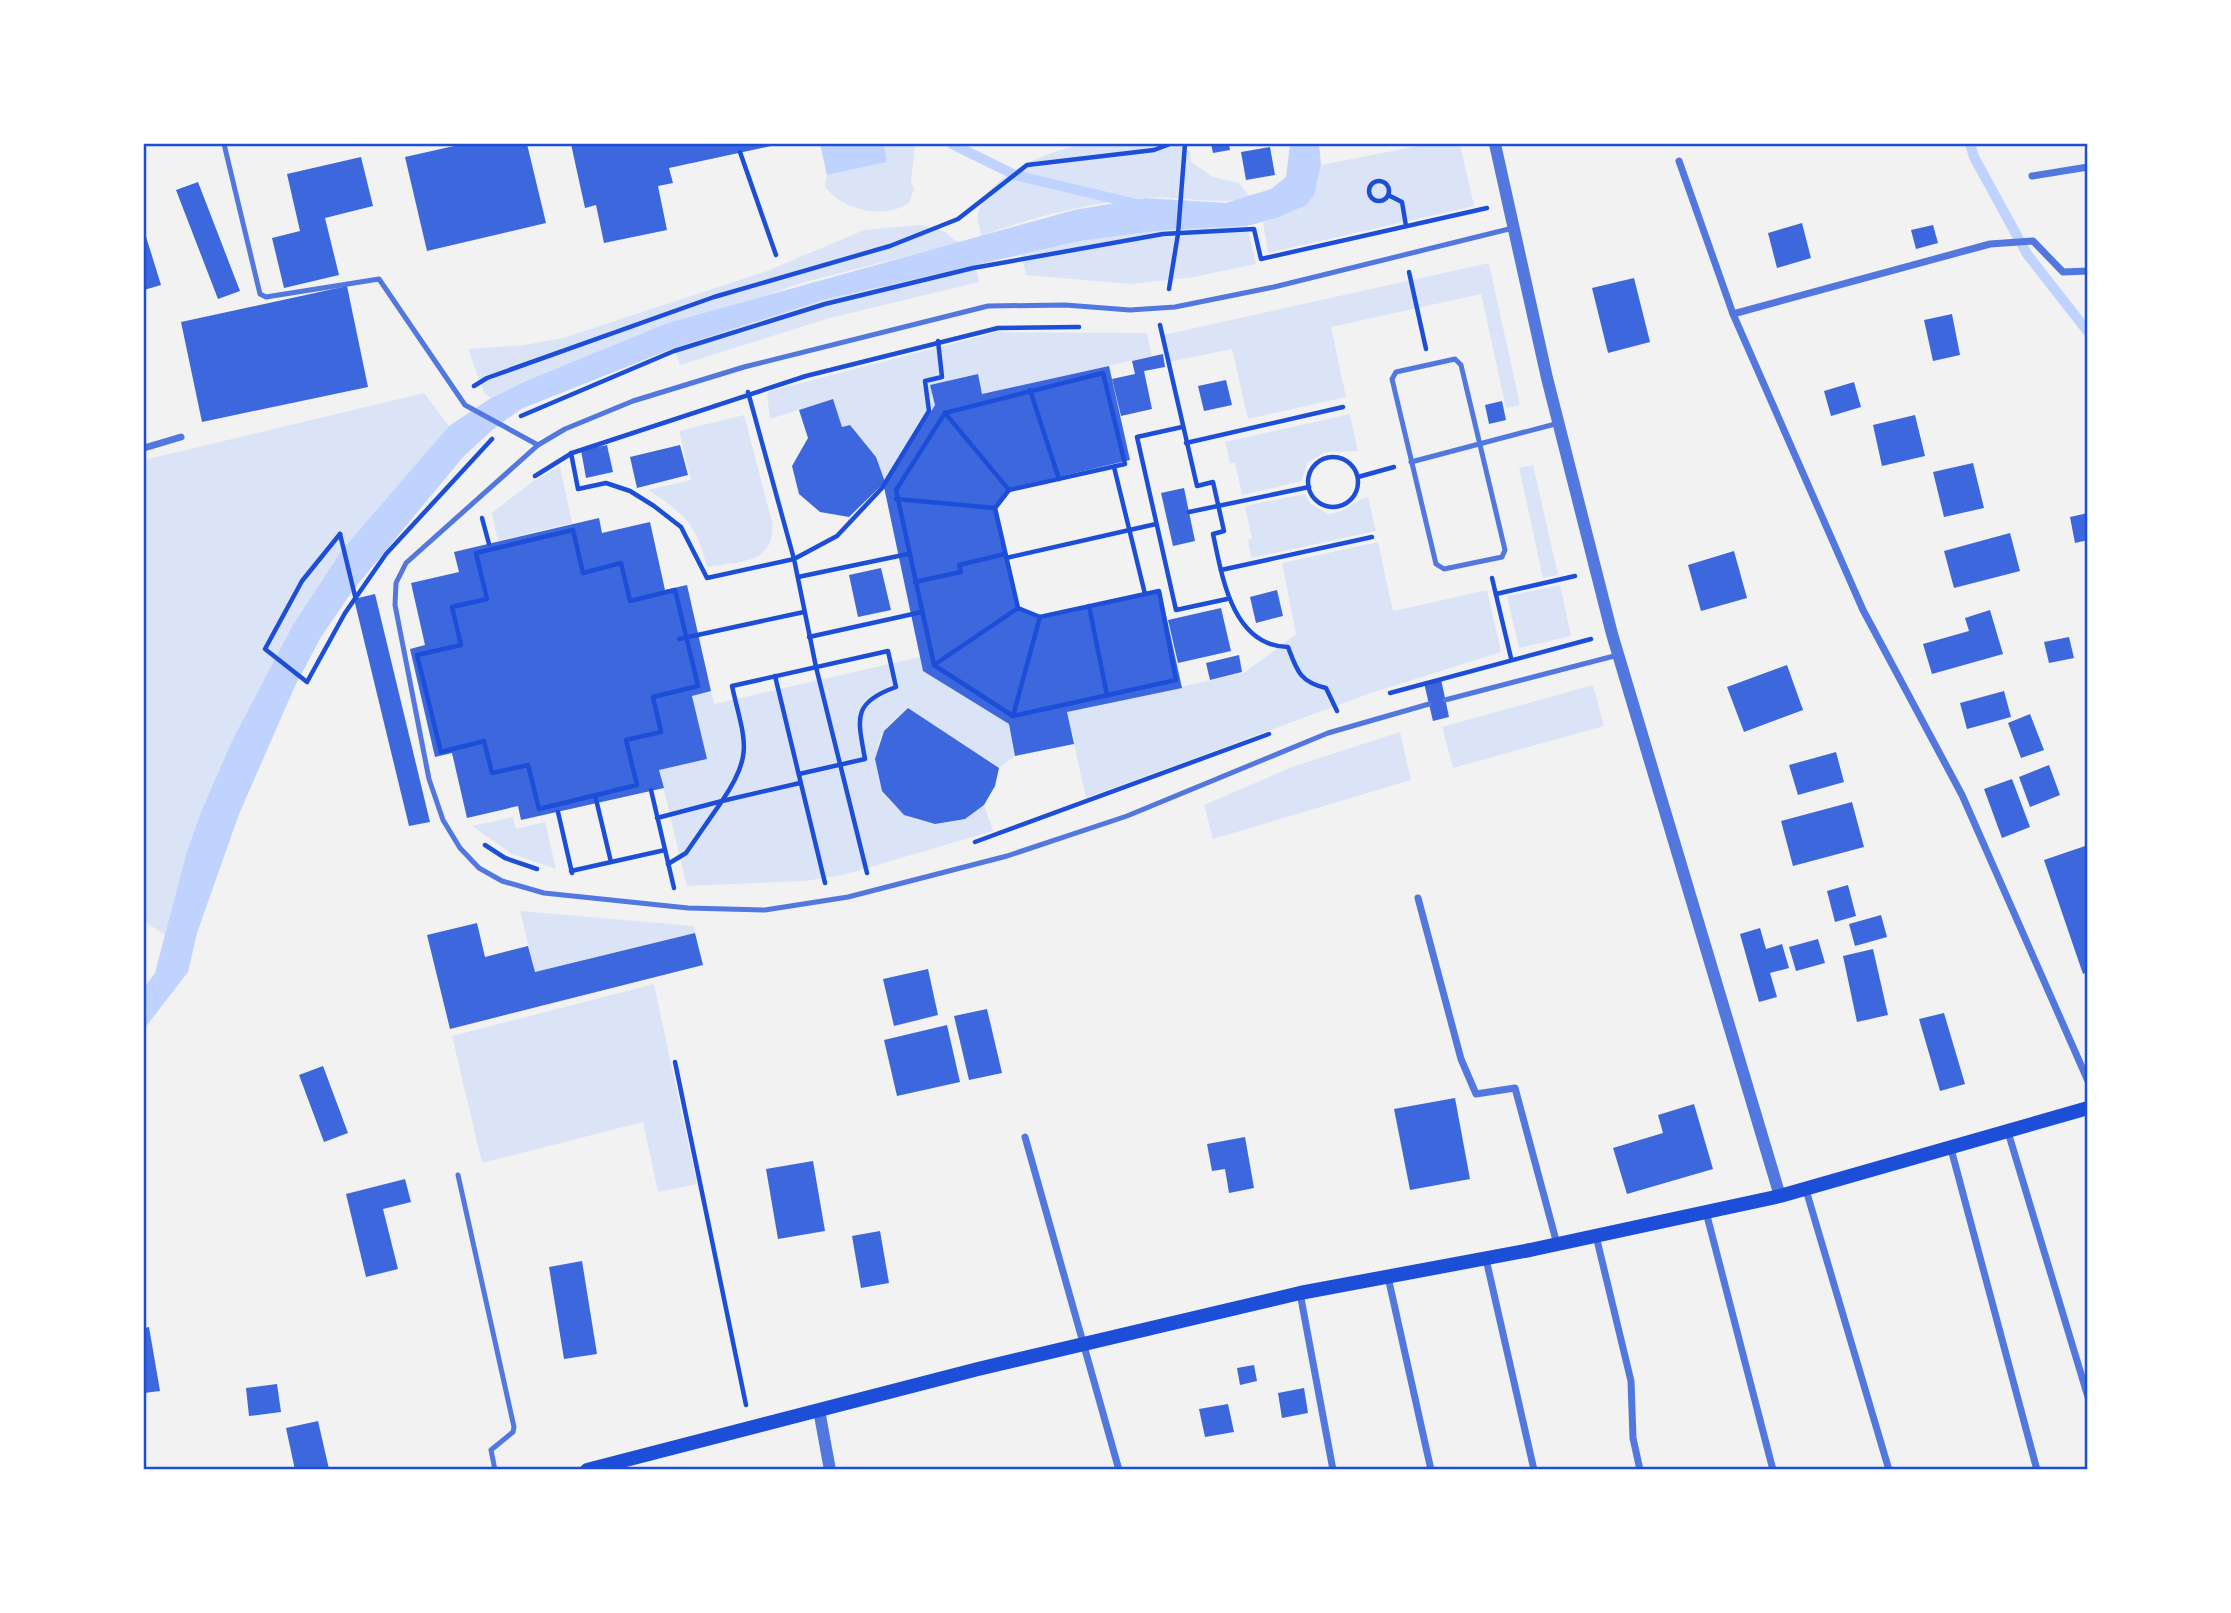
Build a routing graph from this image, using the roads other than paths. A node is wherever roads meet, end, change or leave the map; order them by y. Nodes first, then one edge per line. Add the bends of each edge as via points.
1 (224, 144) edge
2 (1495, 144) edge
3 (1678, 161) dead end
4 (2088, 167) edge
5 (2032, 176) dead end
6 (1514, 228) junction
7 (2088, 271) edge
8 (1733, 314) junction
9 (1559, 423) junction
10 (181, 438) dead end
11 (1480, 444) junction
12 (538, 445) junction
13 (144, 448) edge
14 (1411, 462) junction
15 (1618, 654) junction
16 (1445, 700) dead end
17 (1429, 704) dead end
18 (1418, 898) dead end
19 (2088, 1081) edge
20 (2088, 1108) edge
21 (2008, 1132) junction
22 (1025, 1137) dead end
23 (1951, 1149) junction
24 (458, 1175) dead end
25 (1806, 1190) junction
26 (1780, 1196) junction
27 (1706, 1212) junction
28 (1596, 1236) junction
29 (1557, 1245) junction
30 (1486, 1258) junction
31 (1388, 1277) junction
32 (1300, 1293) junction
33 (1085, 1343) junction
34 (2088, 1397) edge
35 (819, 1409) junction
36 (495, 1469) edge
37 (587, 1469) edge
38 (830, 1469) edge
39 (1119, 1469) edge
40 (1333, 1469) edge
41 (1431, 1469) edge
42 (1534, 1469) edge
43 (1640, 1469) edge
44 (1773, 1469) edge
45 (1889, 1469) edge
46 (2037, 1469) edge

1 - 12 lane via 260,294 266,297 379,279 465,405
2 - 6 street
3 - 8 street
4 - 5 street
6 - 9 street
6 - 12 lane via 1274,287 1166,308 1027,304 950,314 633,401
7 - 8 street via 2063,272 2035,242 1990,244
8 - 19 street via 1863,610 1962,796
9 - 11 lane
9 - 15 street
10 - 13 street
11 - 14 lane
11 - 14 lane via 1459,360 1396,372 1392,379
11 - 14 lane via 1505,550 1502,557 1438,567
12 - 17 lane via 406,563 396,583 395,605 429,779 443,820 479,868 502,881 544,893 688,908 765,910 848,897 1019,852 1127,816 1328,733
15 - 16 lane
15 - 26 street
18 - 29 street via 1461,1059 1476,1094 1515,1088
20 - 21 main road
21 - 23 main road
21 - 34 street
22 - 33 street
23 - 25 main road
23 - 46 street
24 - 36 lane via 514,1427 491,1450
25 - 26 main road
25 - 45 street
26 - 27 main road
27 - 28 main road
27 - 44 street
28 - 29 main road
28 - 43 street via 1631,1381 1633,1438
29 - 30 main road
30 - 31 main road
30 - 42 street
31 - 32 main road
31 - 41 street
32 - 33 main road
32 - 40 street
33 - 35 main road
33 - 39 street
35 - 37 main road
35 - 38 street

